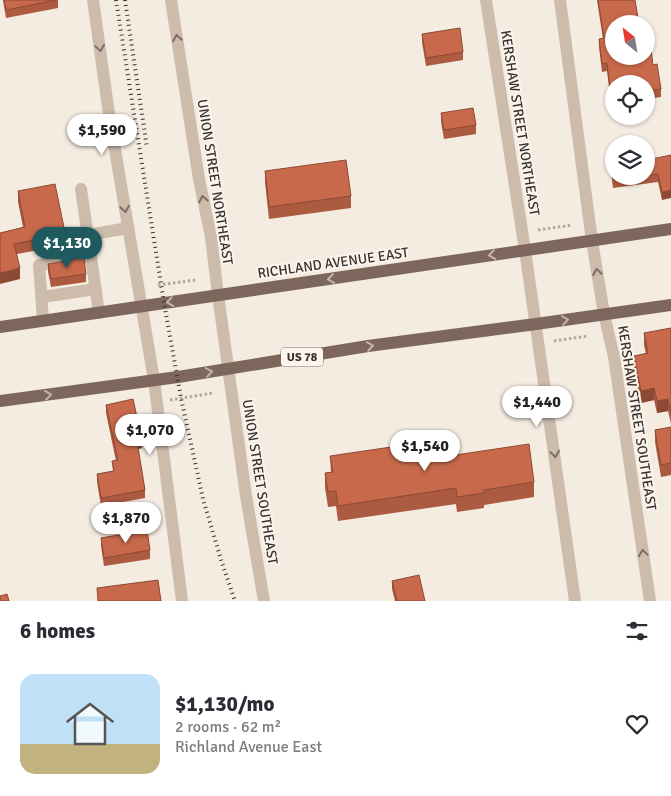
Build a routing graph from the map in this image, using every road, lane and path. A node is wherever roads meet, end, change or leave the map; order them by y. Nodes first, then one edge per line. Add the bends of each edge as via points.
1 (93, 0) edge
2 (171, 0) edge
3 (486, 0) edge
4 (560, 0) edge
5 (80, 190) dead end
6 (572, 225) dead end
7 (128, 228) junction
8 (671, 229) edge
9 (538, 230) dead end
10 (88, 235) junction
11 (592, 241) junction
12 (525, 250) junction
13 (91, 257) junction
14 (196, 280) dead end
15 (158, 285) dead end
16 (96, 289) junction
17 (218, 295) junction
18 (42, 297) junction
19 (671, 305) edge
20 (142, 307) junction
21 (99, 313) junction
22 (604, 314) junction
23 (43, 320) junction
24 (536, 324) junction
25 (0, 327) edge
26 (588, 336) dead end
27 (554, 341) dead end
28 (228, 368) junction
29 (154, 380) junction
30 (213, 392) dead end
31 (170, 400) dead end
32 (0, 401) edge
33 (182, 601) edge
34 (264, 601) edge
35 (575, 601) edge
36 (650, 601) edge

1 -> 7 street
17 -> 2 street, UNION STREET NORTHEAST
3 - 12 street, KERSHAW STREET NORTHEAST
4 - 11 street
5 - 10 street
6 - 9 path
7 - 10 street
7 - 20 street
8 - 11 main road, RICHLAND AVENUE EAST
10 - 13 street
11 - 12 main road, RICHLAND AVENUE EAST
22 -> 11 street, KERSHAW STREET SOUTHEAST
12 -> 17 main road, RICHLAND AVENUE EAST
12 - 24 street
13 - 16 street
13 - 18 street via 39,265
14 - 15 path
16 - 18 street
16 - 21 street
17 -> 20 main road, RICHLAND AVENUE EAST
17 - 28 street, UNION STREET NORTHEAST
18 - 23 street
19 - 22 main road, US 78
20 - 21 main road, RICHLAND AVENUE EAST
20 - 29 street
21 - 23 main road, RICHLAND AVENUE EAST
24 -> 22 main road, US 78
36 -> 22 street, KERSHAW STREET SOUTHEAST via 614,357
23 - 25 main road, RICHLAND AVENUE EAST
28 -> 24 main road, US 78
24 -> 35 street
26 - 27 path
29 -> 28 main road, US 78
28 - 34 street, UNION STREET SOUTHEAST
32 -> 29 main road, US 78
29 - 33 street
30 - 31 path

